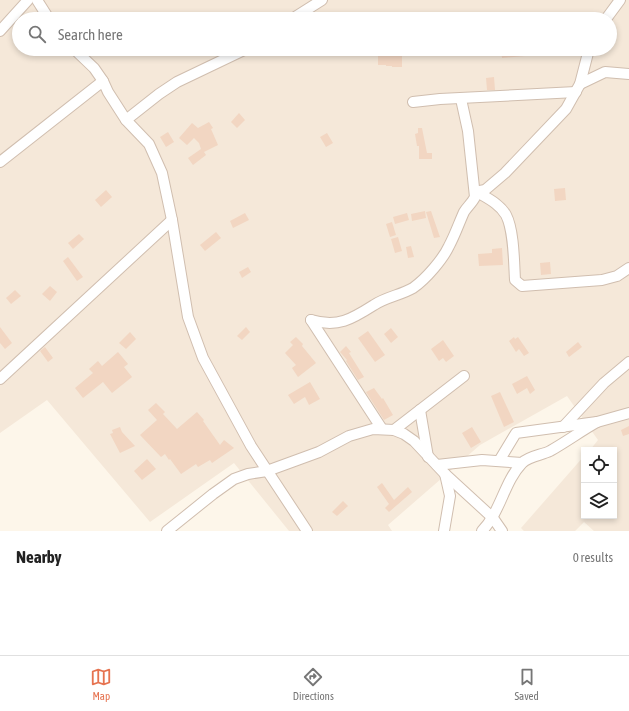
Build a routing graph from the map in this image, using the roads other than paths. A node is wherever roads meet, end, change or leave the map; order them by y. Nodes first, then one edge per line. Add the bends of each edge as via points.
1 (28, 0) edge
2 (36, 0) edge
3 (322, 0) edge
4 (620, 0) edge
5 (17, 12) edge
6 (44, 12) edge
7 (303, 12) edge
8 (611, 12) edge
9 (12, 18) edge
10 (0, 31) edge
11 (81, 56) edge
12 (231, 56) edge
13 (587, 56) edge
14 (629, 74) edge
15 (103, 81) junction
16 (578, 88) junction
17 (461, 99) junction
18 (413, 102) dead end
19 (126, 120) junction
20 (0, 162) edge
21 (476, 192) junction
22 (172, 220) junction
23 (629, 268) edge
24 (629, 362) edge
25 (464, 376) dead end
26 (0, 379) edge
27 (420, 410) junction
28 (629, 413) edge
29 (597, 422) junction
30 (563, 427) junction
31 (382, 429) junction
32 (394, 430) junction
33 (428, 457) junction
34 (499, 461) junction
35 (522, 463) junction
36 (437, 465) junction
37 (267, 471) junction
38 (445, 474) junction
39 (493, 518) junction
40 (167, 531) edge
41 (307, 531) edge
42 (444, 531) edge
43 (482, 531) edge
44 (502, 531) edge

1 - 5 street
2 - 6 street
3 - 7 street
4 - 8 street
9 - 10 street
11 - 15 street
12 - 19 street via 177,82
13 - 16 street
14 - 16 street via 600,73
15 - 19 street
15 - 20 street
16 - 17 street
16 - 21 street via 566,109 505,173 485,190
17 - 18 street
17 - 21 street
19 - 22 street via 149,144 156,159 162,173
21 - 23 street via 493,202 506,215 510,228 515,280 522,286 602,280 617,276
21 - 31 street via 448,248 428,275 414,287 345,321 322,323 311,320
22 - 26 street
22 - 37 street via 188,317 203,358
24 - 30 street via 604,383
25 - 27 street
27 - 32 street
27 - 33 street
28 - 29 street
29 - 30 street
29 - 35 street via 551,450
30 - 34 street via 516,433
31 - 32 street
31 - 37 street via 349,436 319,452
32 - 33 street via 414,441
33 - 36 street
34 - 35 street
34 - 36 street via 482,460
35 - 39 street
36 - 38 street
37 - 40 street via 234,479
37 - 41 street
38 - 39 street
38 - 42 street via 450,496
39 - 43 street
39 - 44 street

